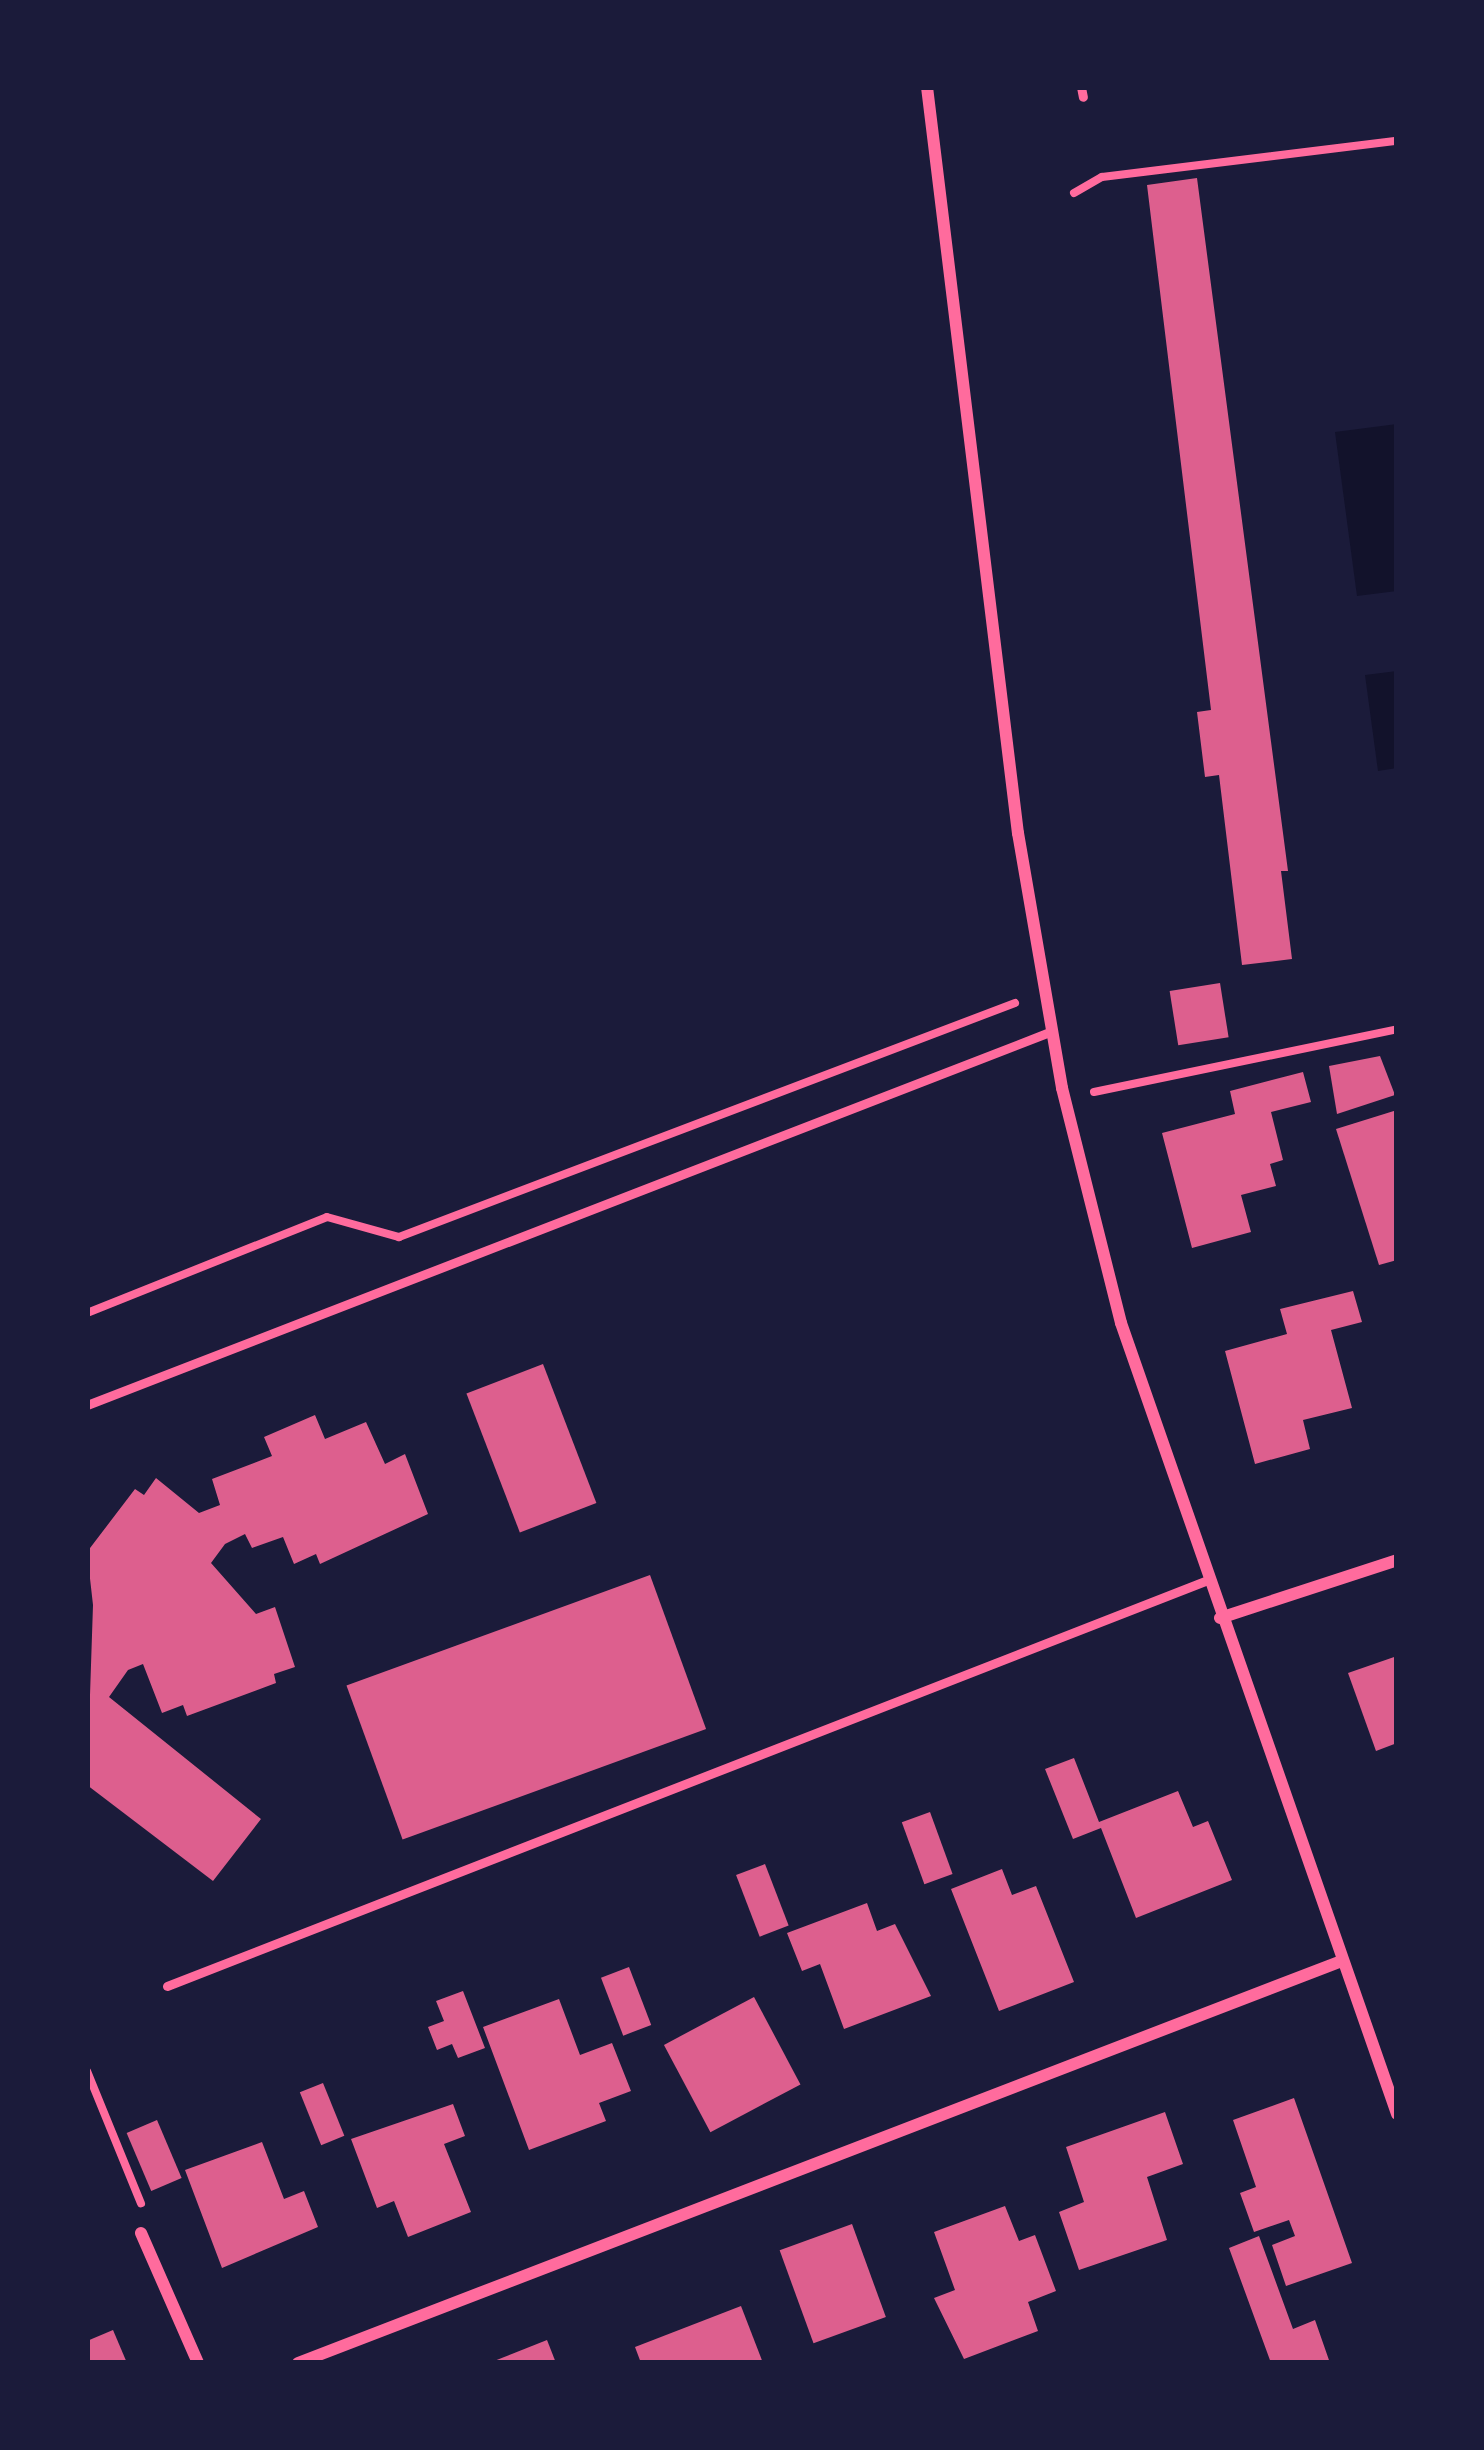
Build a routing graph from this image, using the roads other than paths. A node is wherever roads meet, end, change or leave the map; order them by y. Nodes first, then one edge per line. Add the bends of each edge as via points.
1 (927, 87) edge
2 (1052, 1031) junction
3 (87, 1405) edge
4 (1397, 1560) edge
5 (1208, 1580) junction
6 (1220, 1618) junction
7 (1340, 1962) junction
8 (167, 1986) dead end
9 (1397, 2114) edge
10 (141, 2233) road end
11 (198, 2363) edge
12 (298, 2363) edge

1 - 2 street via 1018,833
2 - 3 lane
2 - 5 street via 1121,1323
4 - 6 street
5 - 6 street
5 - 8 lane
6 - 7 street
7 - 9 street
7 - 12 street
10 - 11 street

